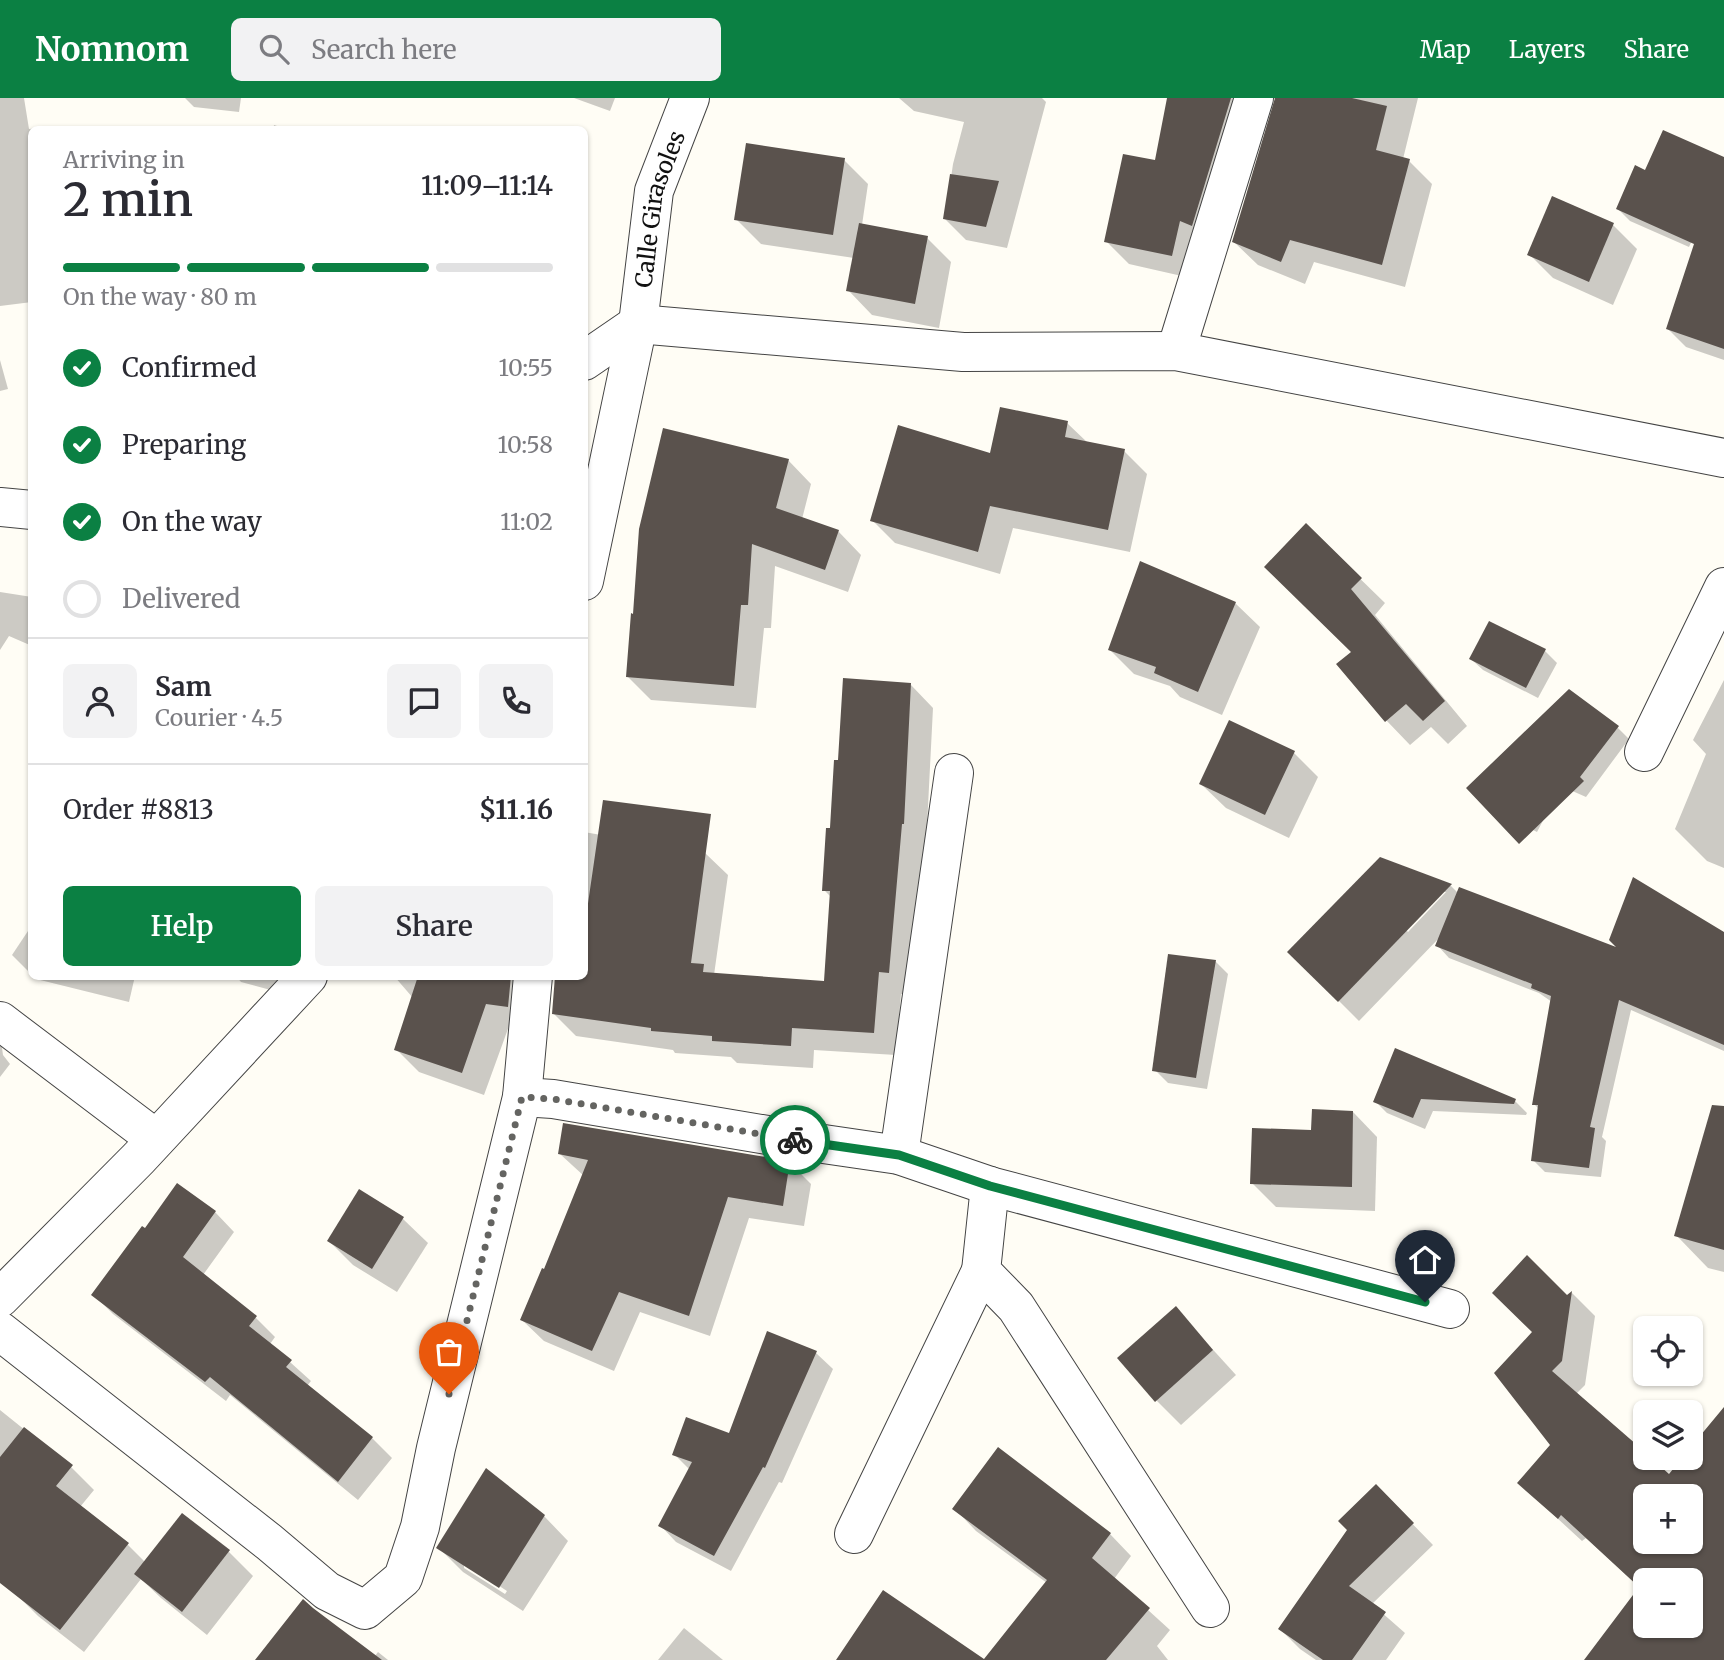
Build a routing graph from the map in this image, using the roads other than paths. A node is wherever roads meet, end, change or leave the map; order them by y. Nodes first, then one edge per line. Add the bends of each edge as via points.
1 (690, 98) edge
2 (1254, 98) edge
3 (638, 324) junction
4 (1176, 351) junction
5 (588, 358) edge
6 (1724, 458) edge
7 (0, 508) edge
8 (28, 510) edge
9 (588, 563) edge
10 (1724, 587) edge
11 (1644, 752) dead end
12 (954, 773) dead end
13 (304, 980) edge
14 (533, 980) edge
15 (0, 1021) edge
16 (522, 1097) junction
17 (156, 1139) junction
18 (899, 1155) junction
19 (990, 1186) junction
20 (981, 1271) junction
21 (0, 1298) edge
22 (1450, 1309) dead end
23 (0, 1331) edge
24 (854, 1534) dead end
25 (1210, 1608) dead end

1 - 3 street, Calle Girasoles via 654,191
2 - 4 street
3 - 4 street via 964,352
3 - 5 street
3 - 9 street, Calle Girasoles
4 - 6 street
7 - 8 street
10 - 11 street
12 - 18 street
13 - 17 street
14 - 16 street
15 - 17 street
16 - 18 street
16 - 23 street via 420,1527 403,1577 365,1610 327,1591
17 - 21 street
18 - 19 street
19 - 20 street
19 - 22 street
20 - 24 street
20 - 25 street via 1016,1307

